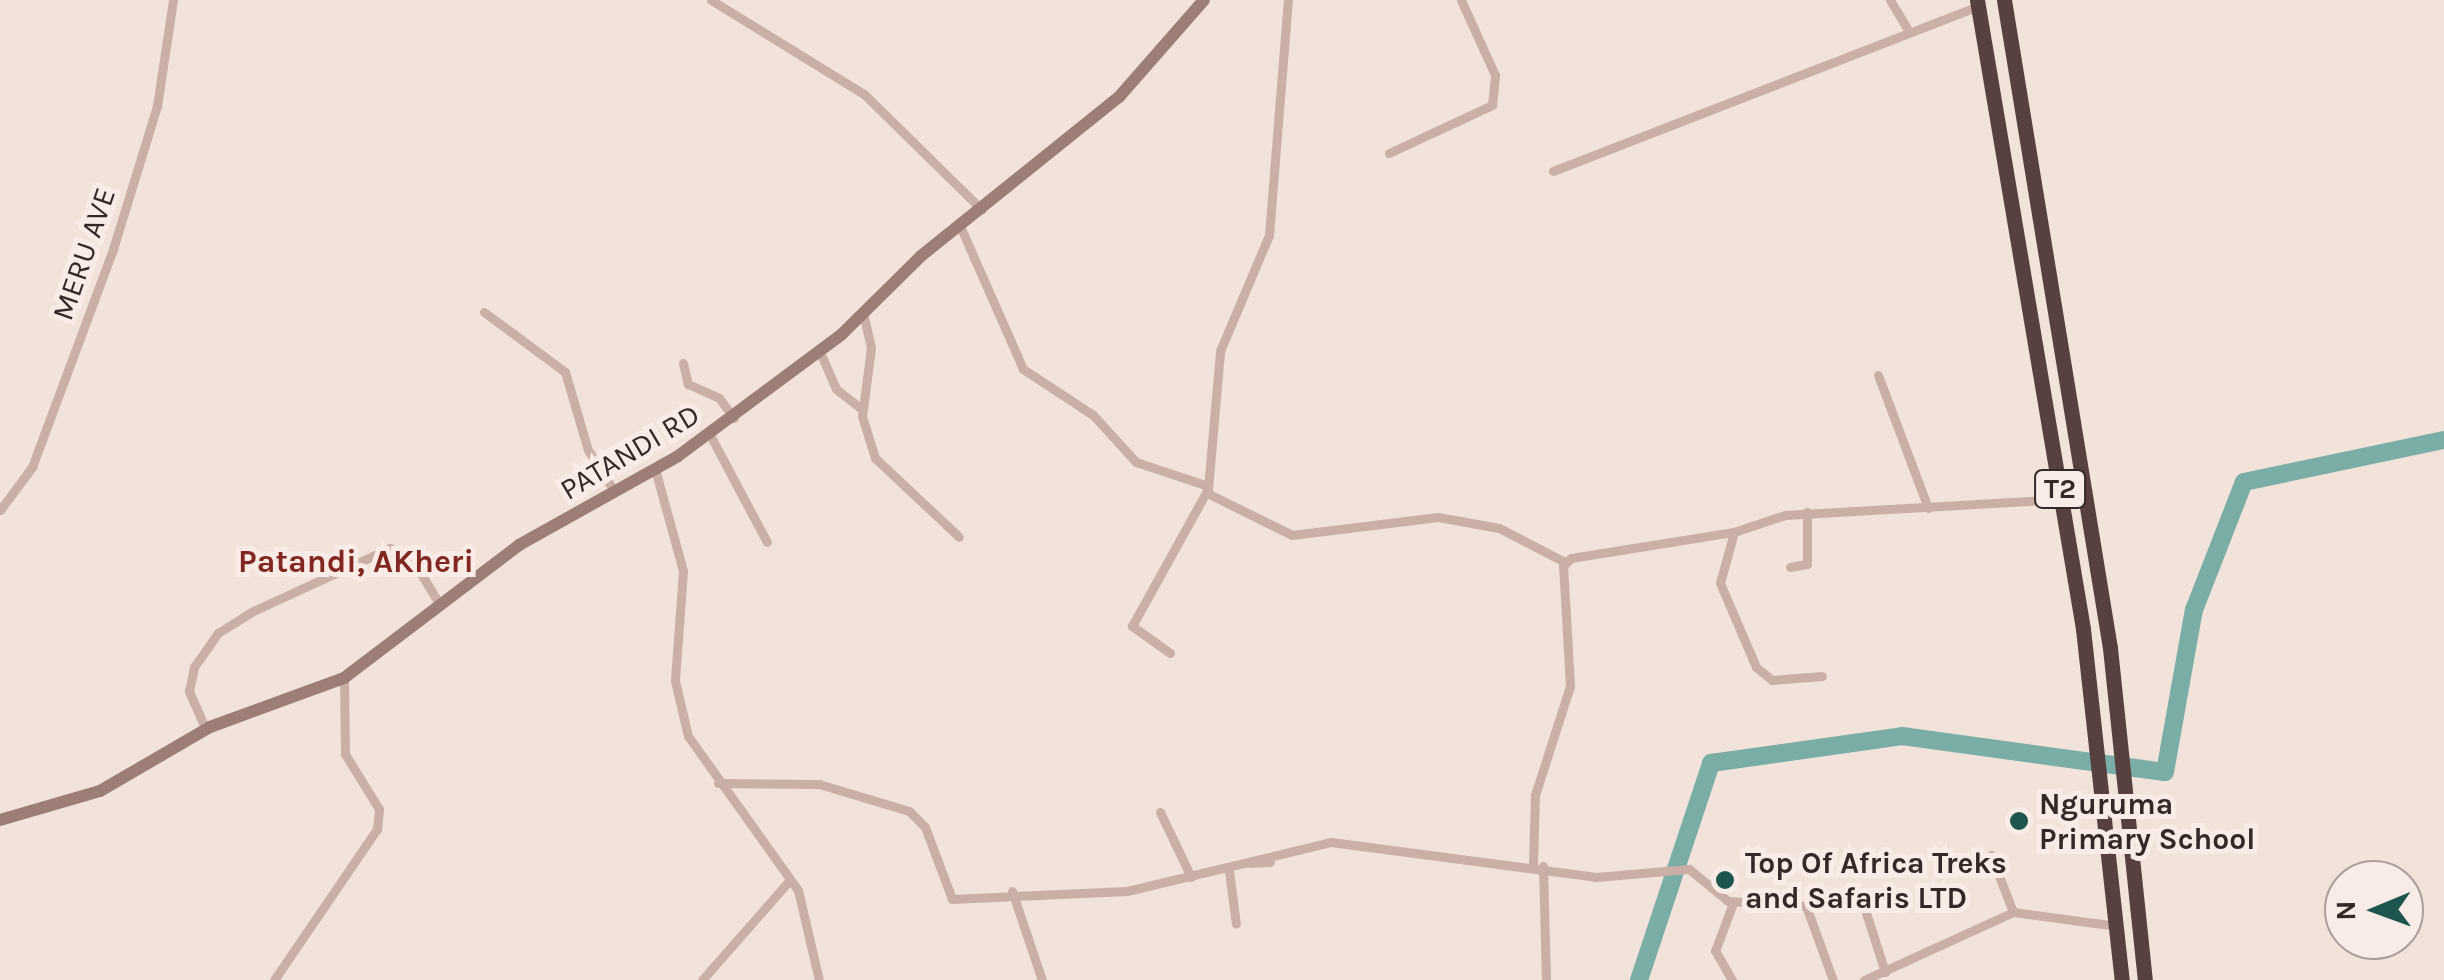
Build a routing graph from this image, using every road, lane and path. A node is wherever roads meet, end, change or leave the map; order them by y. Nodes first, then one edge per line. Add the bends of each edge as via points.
1 (173, 0) edge
2 (711, 0) edge
3 (1204, 0) edge
4 (1288, 0) edge
5 (1461, 0) edge
6 (1890, 0) edge
7 (2004, 0) edge
8 (1978, 3) edge
9 (1909, 32) junction
10 (2025, 142) junction
11 (2004, 146) junction
12 (1389, 153) dead end
13 (1553, 171) dead end
14 (2036, 209) junction
15 (982, 210) junction
16 (2016, 215) junction
17 (960, 226) junction
18 (484, 312) dead end
19 (863, 313) junction
20 (820, 352) junction
21 (684, 363) dead end
22 (1878, 375) dead end
23 (862, 409) junction
24 (734, 418) junction
25 (710, 434) junction
26 (655, 469) junction
27 (1208, 490) junction
28 (615, 492) junction
29 (2061, 499) junction
30 (1928, 508) junction
31 (0, 510) edge
32 (1807, 512) junction
33 (1734, 532) junction
34 (959, 538) dead end
35 (767, 542) dead end
36 (1565, 562) junction
37 (1790, 566) dead end
38 (440, 605) junction
39 (1170, 654) dead end
40 (1822, 676) dead end
41 (344, 678) junction
42 (206, 730) junction
43 (718, 783) junction
44 (1160, 812) dead end
45 (0, 820) edge
46 (1991, 855) dead end
47 (1249, 862) junction
48 (1270, 862) dead end
49 (1538, 866) junction
50 (1229, 871) junction
51 (1191, 877) junction
52 (790, 880) junction
53 (1012, 891) junction
54 (1860, 894) dead end
55 (1733, 903) junction
56 (2013, 912) junction
57 (1236, 924) dead end
58 (2117, 926) junction
59 (1885, 972) junction
60 (274, 980) edge
61 (702, 980) edge
62 (819, 980) edge
63 (1042, 980) edge
64 (1546, 980) edge
65 (1732, 980) edge
66 (1833, 980) edge
67 (1864, 980) edge
68 (2122, 980) edge
69 (2144, 980) edge

1 - 31 street, MERU AVE via 158,106 124,217 32,468
2 - 15 street via 864,94
3 - 15 street, PATANDI RD via 1119,97
4 - 27 street via 1269,235 1220,351
5 - 12 street via 1495,75 1492,104
6 - 9 street
7 - 10 highway, T2
8 - 9 street
8 - 11 highway, T2
9 - 13 street
10 - 11 highway
10 - 14 highway, T2
11 - 16 highway, T2
14 - 16 highway
14 - 69 highway, T2 via 2110,648
15 - 17 street, PATANDI RD
16 - 29 highway, T2
17 - 19 street, PATANDI RD
17 - 27 street via 1024,368 1093,416 1136,462
18 - 28 street via 565,372 582,437
19 - 20 street, PATANDI RD
19 - 23 street via 871,348
20 - 23 street via 836,390
20 - 24 street, PATANDI RD
21 - 24 street via 688,384
22 - 30 street
23 - 34 street via 878,464
24 - 25 street, PATANDI RD
25 - 26 street, PATANDI RD
25 - 35 street
26 - 28 street, PATANDI RD
26 - 43 street via 682,571 677,693 694,753
27 - 36 street via 1292,535 1438,517 1499,528
27 - 39 street via 1132,626
28 - 38 street, PATANDI RD via 519,545
29 - 30 street
29 - 58 highway, T2
30 - 32 street
32 - 33 street
32 - 37 street via 1807,564
33 - 36 street
33 - 40 street via 1720,583 1756,666 1772,680
36 - 49 street via 1570,686 1535,795
38 - 41 street, PATANDI RD
38 - 42 street via 396,548 251,612 218,633 194,667 189,691
41 - 42 street, PATANDI RD
41 - 60 street via 345,754 379,808 377,829
42 - 45 street, PATANDI RD via 100,791
43 - 52 street
43 - 53 street via 770,778 881,798 922,822 950,898
44 - 51 street
46 - 56 street
47 - 48 street
47 - 49 street via 1339,841
47 - 50 street
49 - 55 street via 1596,877 1696,871
49 - 64 street
50 - 51 street
50 - 57 street
51 - 53 street via 1127,891
52 - 61 street
52 - 62 street via 810,911
53 - 63 street
54 - 59 street
55 - 65 street via 1716,947
55 - 66 street via 1806,906
56 - 58 street
56 - 59 street
58 - 68 highway, T2
59 - 67 street

